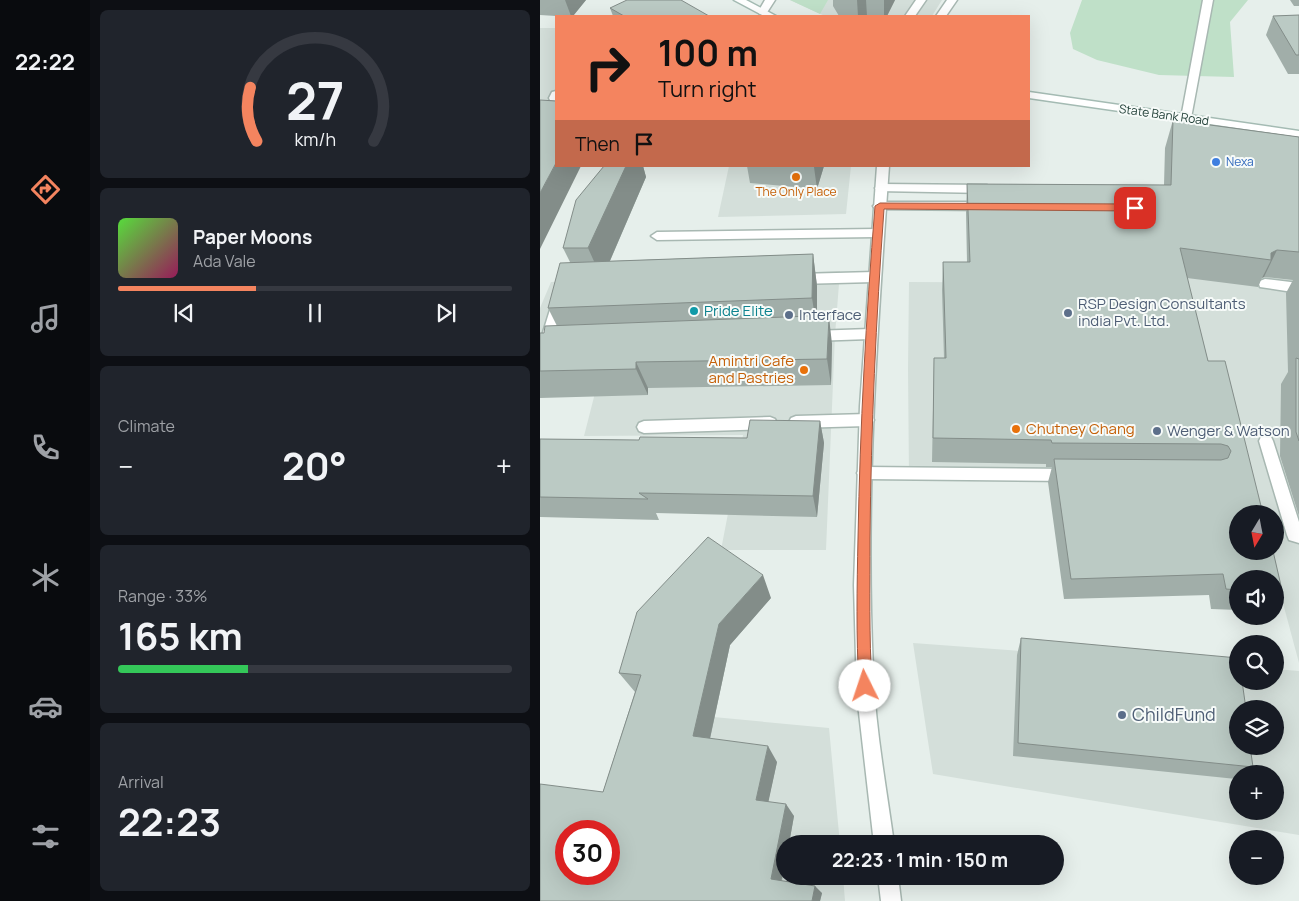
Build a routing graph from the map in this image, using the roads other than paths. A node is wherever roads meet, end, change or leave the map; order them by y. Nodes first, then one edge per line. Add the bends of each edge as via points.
1 (739, 0) edge
2 (770, 0) edge
3 (921, 0) edge
4 (952, 0) edge
5 (1208, 0) edge
6 (767, 14) edge
7 (911, 15) edge
8 (942, 15) edge
9 (1030, 95) edge
10 (1186, 118) junction
11 (1299, 134) edge
12 (882, 167) edge
13 (881, 188) junction
14 (998, 189) edge
15 (880, 206) junction
16 (998, 206) edge
17 (877, 233) junction
18 (657, 236) dead end
19 (874, 277) junction
20 (780, 280) edge
21 (1265, 284) edge
22 (564, 287) edge
23 (1299, 288) edge
24 (870, 334) junction
25 (796, 337) edge
26 (564, 347) edge
27 (867, 420) junction
28 (644, 428) dead end
29 (1266, 441) dead end
30 (865, 473) junction
31 (1089, 475) edge
32 (1299, 536) edge
33 (883, 835) edge
34 (889, 885) edge
35 (891, 901) edge

1 - 6 street
2 - 6 street
3 - 7 street
4 - 8 street
5 - 10 street
9 - 10 street, State Bank Road
10 - 11 street, State Bank Road
12 - 13 street
13 - 14 street
13 - 15 street
15 - 16 street
15 - 17 street
17 - 18 street
17 - 19 street
19 - 20 street
19 - 24 street
21 - 23 street
22 - 26 street via 545,347
24 - 25 street
24 - 27 street
27 - 28 street
27 - 30 street
29 - 32 street via 1295,535
30 - 31 street
30 - 33 street via 863,646
34 - 35 street

